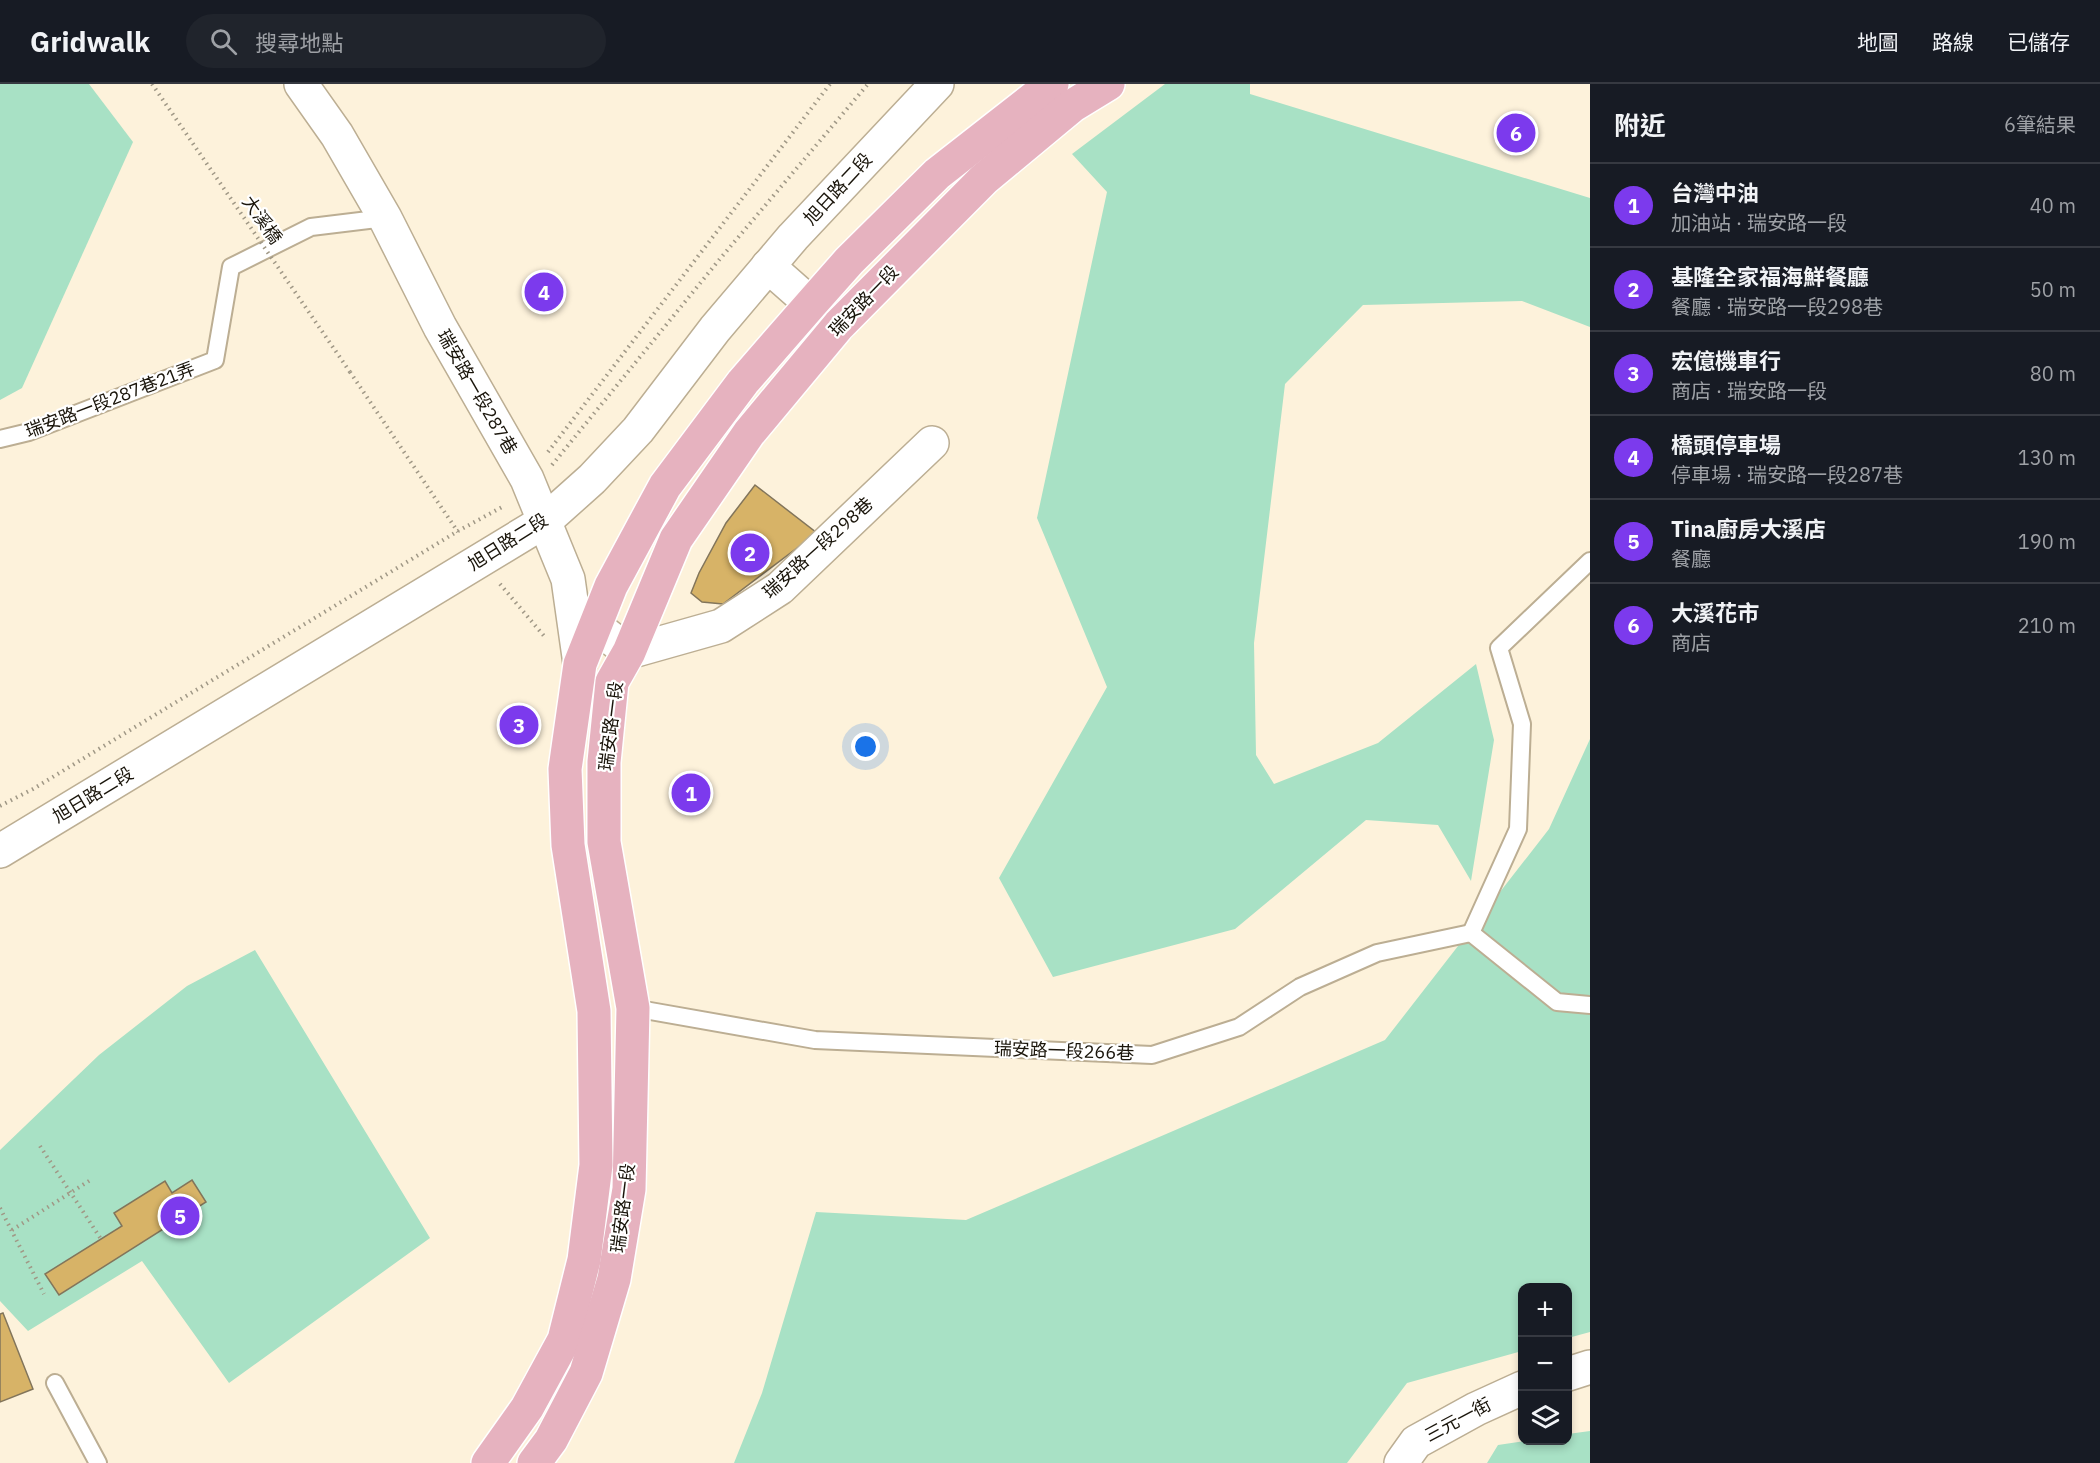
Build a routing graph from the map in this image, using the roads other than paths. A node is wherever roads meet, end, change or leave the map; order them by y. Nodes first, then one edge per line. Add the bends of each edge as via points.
1 (300, 84) edge
2 (937, 84) edge
3 (1052, 84) edge
4 (1108, 84) edge
5 (385, 218) junction
6 (768, 266) junction
7 (811, 304) junction
8 (839, 325) junction
9 (0, 439) edge
10 (932, 443) dead end
11 (545, 521) junction
12 (1590, 561) edge
13 (595, 626) junction
14 (628, 652) junction
15 (580, 664) junction
16 (612, 682) junction
17 (0, 851) edge
18 (1471, 933) junction
19 (1590, 1005) edge
20 (633, 1008) junction
21 (1590, 1368) edge
22 (1572, 1373) edge
23 (56, 1383) dead end
24 (1518, 1390) edge
25 (98, 1463) edge
26 (488, 1463) edge
27 (534, 1463) edge
28 (1401, 1463) edge

1 - 5 street, 瑞安路一段287巷 via 337,135
2 - 6 street, 旭日路二段
3 - 7 main road, 瑞安路一段 via 937,174
4 - 8 main road, 瑞安路一段 via 1072,106 984,180
5 - 9 lane, 瑞安路一段287巷21弄 via 311,227 231,267 215,360 29,432
5 - 11 street, 瑞安路一段287巷
6 - 7 street
6 - 11 street, 旭日路二段 via 715,328 638,430
7 - 8 street
7 - 13 main road, 瑞安路一段 via 743,382 665,486 611,586
8 - 14 main road, 瑞安路一段 via 749,433 676,538
10 - 14 street, 瑞安路一段298巷 via 780,588 721,626
11 - 15 street, 瑞安路一段287巷 via 568,579
11 - 17 street, 旭日路二段
12 - 18 lane via 1499,648 1522,724 1518,829
13 - 14 street
13 - 15 main road, 瑞安路一段
14 - 16 main road, 瑞安路一段
15 - 16 lane
15 - 26 main road, 瑞安路一段 via 565,769 568,845 594,1011 596,1166 584,1260 564,1340 527,1408
16 - 20 main road, 瑞安路一段 via 604,762 604,842
18 - 19 lane via 1557,1002
18 - 20 lane, 瑞安路一段266巷 via 1377,953 1300,987 1239,1027 1152,1055 815,1040
20 - 27 main road, 瑞安路一段 via 629,1189 614,1279 586,1373 551,1440
21 - 22 street
23 - 25 lane
24 - 28 street, 三元一街 via 1416,1442

